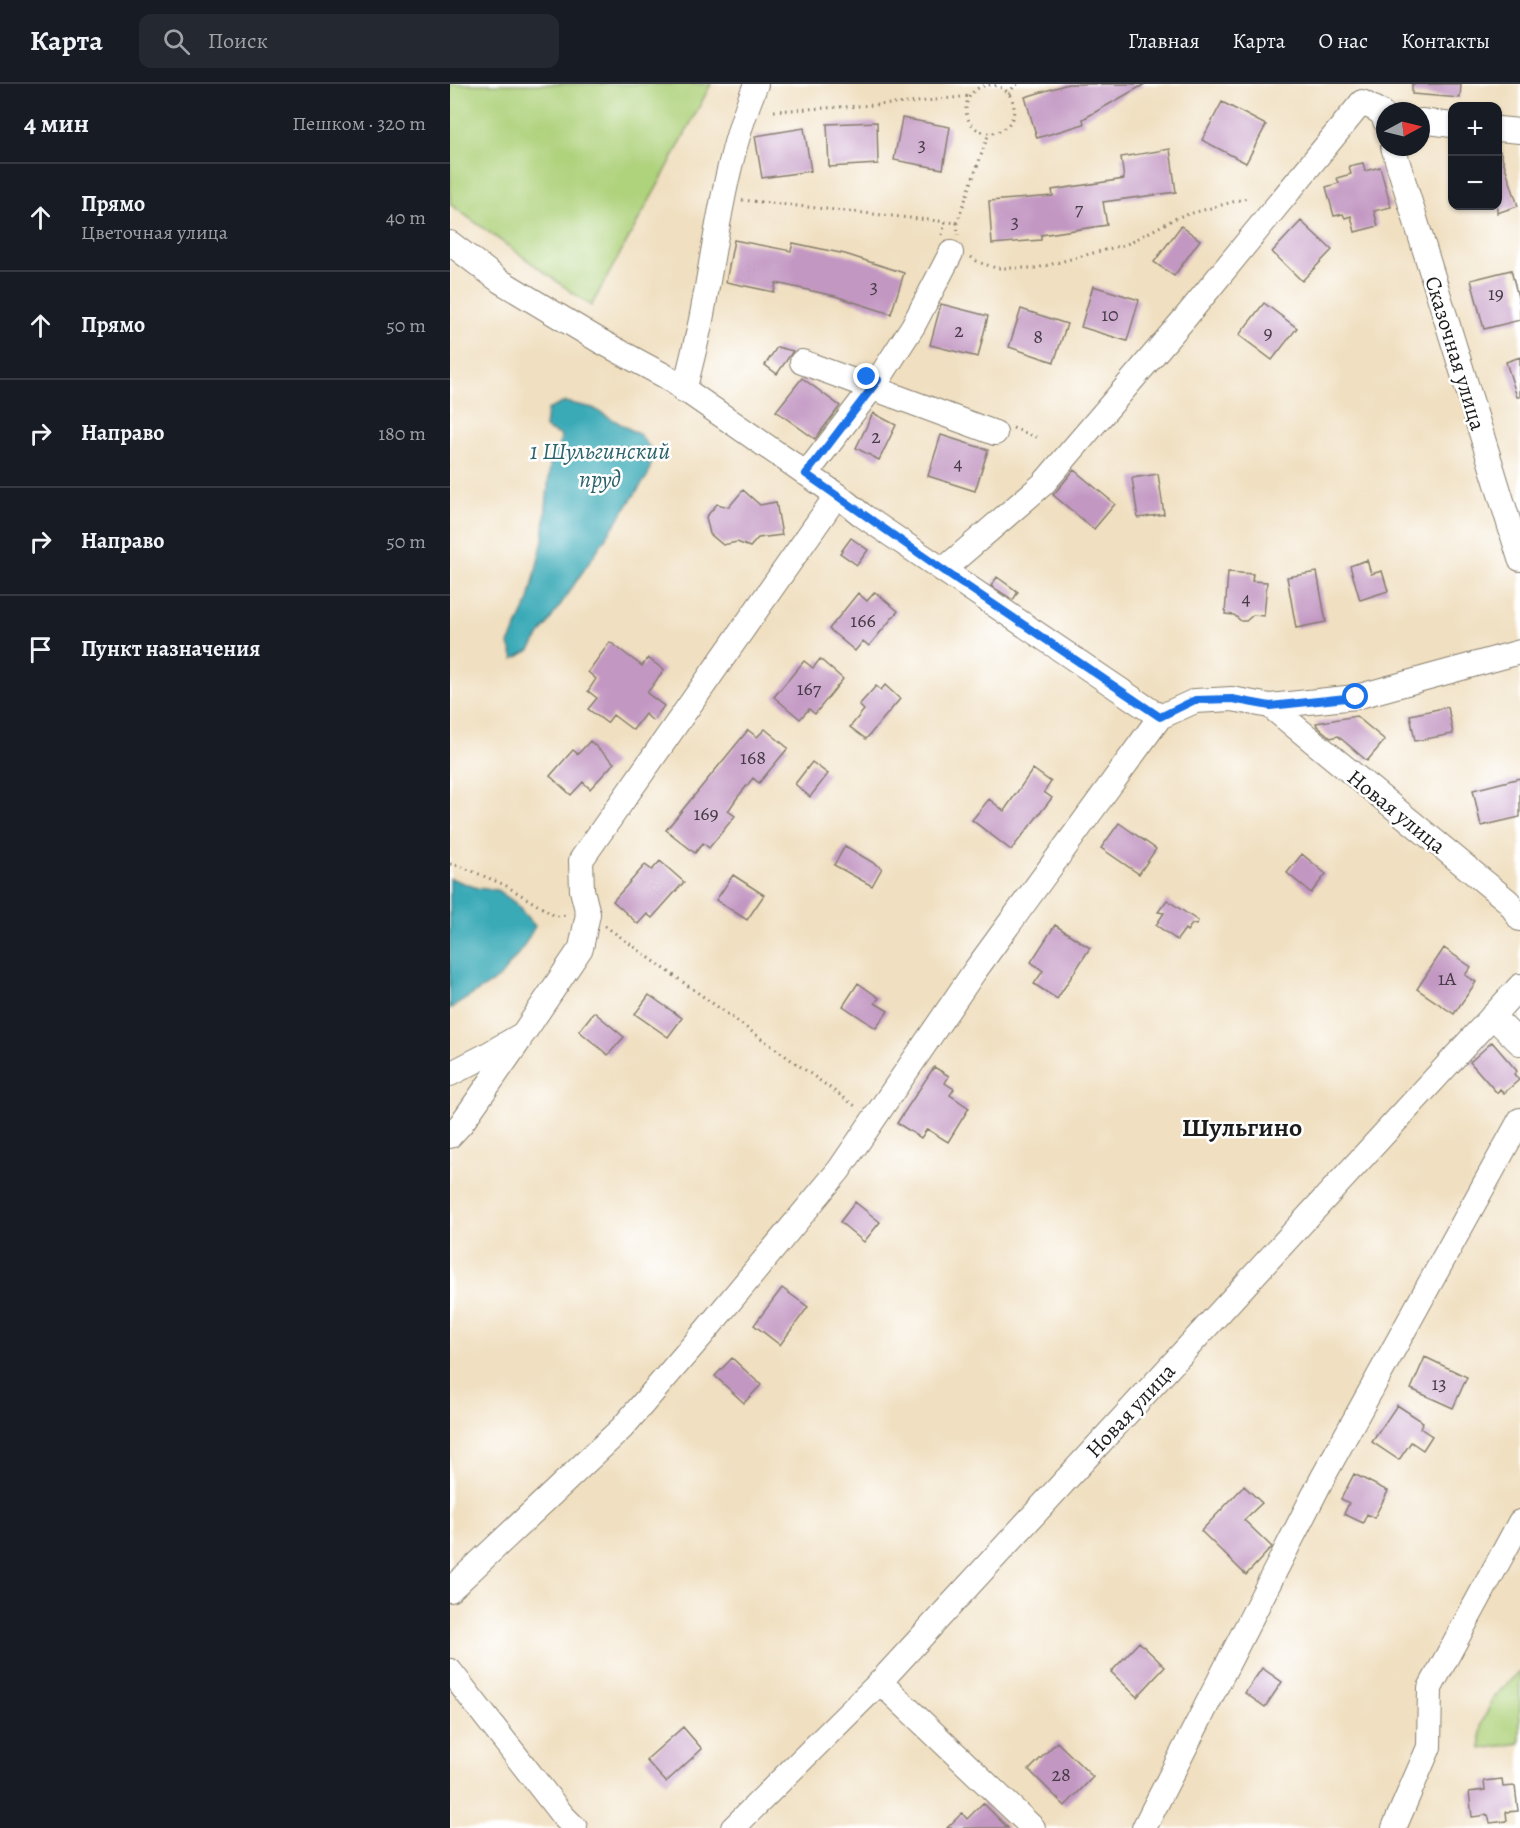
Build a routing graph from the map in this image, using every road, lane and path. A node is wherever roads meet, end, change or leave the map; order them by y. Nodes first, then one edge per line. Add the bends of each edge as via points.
1 (756, 84) edge
2 (1015, 85) edge
3 (1009, 94) junction
4 (969, 96) junction
5 (774, 111) dead end
6 (1376, 115) edge
7 (1430, 122) edge
8 (1448, 124) edge
9 (1502, 129) edge
10 (1520, 131) edge
11 (989, 133) junction
12 (1396, 156) edge
13 (1247, 198) dead end
14 (742, 200) dead end
15 (945, 222) junction
16 (957, 223) junction
17 (450, 243) edge
18 (953, 246) junction
19 (802, 362) dead end
20 (873, 388) junction
21 (684, 391) junction
22 (1000, 429) joint
23 (1039, 438) dead end
24 (806, 474) junction
25 (837, 495) junction
26 (1520, 559) edge
27 (943, 570) junction
28 (1520, 652) edge
29 (1270, 706) junction
30 (1160, 717) junction
31 (450, 864) edge
32 (588, 914) junction
33 (1520, 919) edge
34 (1520, 986) edge
35 (1492, 1016) junction
36 (523, 1034) junction
37 (1520, 1043) edge
38 (450, 1074) edge
39 (874, 1120) junction
40 (1520, 1120) edge
41 (450, 1136) edge
42 (1520, 1522) edge
43 (450, 1590) edge
44 (450, 1671) edge
45 (880, 1682) junction
46 (575, 1828) edge
47 (733, 1828) edge
48 (1033, 1828) edge
49 (1144, 1828) edge
50 (1394, 1828) edge

1 - 21 street via 744,112
2 - 3 path
3 - 4 path via 1000,86 988,84
3 - 11 path via 1014,106 1011,120 1002,130
4 - 5 path
4 - 11 path via 969,120 977,129
6 - 27 street via 1185,318 1042,484
7 - 8 street
9 - 10 street
11 - 16 path
12 - 26 street, Сказочная улица
13 - 18 path via 1178,217 1127,244 1036,268 996,268
14 - 15 path
15 - 16 path
15 - 18 path
16 - 18 path
17 - 21 street via 500,281 665,376
18 - 20 street via 913,326
19 - 20 street
20 - 22 street
20 - 24 street
21 - 24 street
22 - 23 path
24 - 25 street
25 - 27 street
25 - 32 street via 581,860
27 - 30 street
28 - 29 street via 1356,697
29 - 30 street via 1232,699 1195,700
29 - 33 street, Новая улица via 1509,902
30 - 39 street via 974,972
31 - 32 path via 505,885 555,916
32 - 36 street via 581,948
32 - 39 path
34 - 35 street, Новая улица
35 - 37 street
35 - 45 street, Новая улица
36 - 38 street
36 - 41 street
39 - 43 street via 839,1170 622,1428
40 - 49 street via 1323,1477
42 - 50 street via 1430,1688 1429,1747
44 - 46 street
45 - 47 street, Новая улица
45 - 48 street

